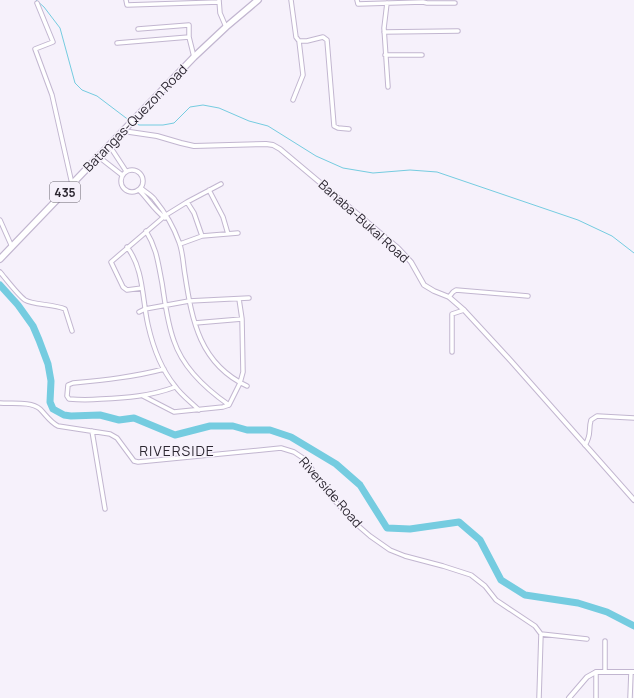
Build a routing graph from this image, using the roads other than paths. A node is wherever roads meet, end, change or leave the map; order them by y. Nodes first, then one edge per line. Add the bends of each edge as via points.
1 (126, 0) edge
2 (258, 0) edge
3 (291, 0) edge
4 (357, 0) edge
5 (219, 1) edge
6 (37, 2) dead end
7 (146, 2) edge
8 (166, 2) edge
9 (186, 2) edge
10 (387, 3) junction
11 (455, 3) dead end
12 (226, 27) junction
13 (138, 29) dead end
14 (458, 31) dead end
15 (384, 32) junction
16 (189, 37) junction
17 (299, 40) junction
18 (117, 44) dead end
19 (385, 55) junction
20 (422, 55) dead end
21 (194, 57) junction
22 (388, 87) dead end
23 (294, 100) dead end
24 (349, 129) dead end
25 (123, 130) junction
26 (110, 145) junction
27 (99, 157) junction
28 (126, 172) junction
29 (122, 175) junction
30 (72, 184) junction
31 (221, 184) dead end
32 (140, 189) junction
33 (209, 190) junction
34 (187, 202) junction
35 (156, 206) junction
36 (164, 216) junction
37 (0, 220) edge
38 (146, 231) junction
39 (238, 233) dead end
40 (228, 234) junction
41 (202, 236) junction
42 (180, 244) junction
43 (12, 247) junction
44 (127, 247) junction
45 (0, 258) edge
46 (0, 272) edge
47 (142, 288) junction
48 (528, 296) dead end
49 (449, 297) junction
50 (248, 298) dead end
51 (240, 299) junction
52 (189, 302) junction
53 (166, 305) junction
54 (146, 309) junction
55 (464, 310) junction
56 (139, 312) dead end
57 (242, 319) junction
58 (194, 323) junction
59 (72, 331) dead end
60 (452, 352) dead end
61 (164, 369) junction
62 (240, 383) junction
63 (247, 386) dead end
64 (175, 387) junction
65 (143, 396) junction
66 (0, 403) edge
67 (229, 405) junction
68 (199, 410) junction
69 (634, 418) edge
70 (92, 431) junction
71 (585, 445) junction
72 (634, 500) edge
73 (105, 509) dead end
74 (541, 634) junction
75 (586, 639) dead end
76 (605, 641) dead end
77 (596, 672) junction
78 (605, 672) junction
79 (632, 672) edge
80 (540, 698) edge
81 (569, 698) edge
82 (596, 698) edge
83 (630, 698) edge

1 - 7 street via 127,5
2 - 12 main road, Batangas-Quezon Road / 435
3 - 17 street via 296,37
4 - 10 street via 358,4
5 - 9 street
5 - 12 street via 220,13
6 - 30 street via 53,42 35,48 52,95
7 - 8 street
8 - 9 street
10 - 11 street
10 - 15 street
12 - 21 main road, Batangas-Quezon Road / 435
13 - 16 street via 190,26
14 - 15 street
15 - 19 street
16 - 18 street
16 - 21 street
17 - 23 street via 303,75
17 - 24 street via 323,37 327,40 334,126
19 - 20 street
19 - 22 street
21 - 25 main road, Batangas-Quezon Road / 435
25 - 26 main road, Batangas-Quezon Road / 435
25 - 49 street, Banaba-Bukal Road via 194,146 273,145 398,248 411,262 424,285
26 - 27 main road, Batangas-Quezon Road / 435
26 - 28 street
27 - 29 street
27 - 30 main road, Batangas-Quezon Road / 435
28 - 29 street
28 - 32 street via 132,170 141,174 144,183
29 - 32 street via 124,189 130,192
30 - 43 main road, Batangas-Quezon Road / 435
31 - 33 street
32 - 35 street
32 - 35 street via 154,199
33 - 34 street
33 - 40 street via 223,217
34 - 36 street
34 - 41 street
35 - 36 street
36 - 38 street
36 - 42 street
37 - 43 street
38 - 44 street
38 - 53 street via 156,250
39 - 40 street
40 - 41 street
41 - 42 street
42 - 52 street
43 - 45 main road, Batangas-Quezon Road / 435
44 - 47 street via 136,262
44 - 47 street via 111,262 123,287 127,290
46 - 59 street via 25,300 57,305 64,309
47 - 54 street
48 - 49 street via 456,290
49 - 55 street, Banaba-Bukal Road
50 - 51 street
51 - 52 street
51 - 57 street
52 - 53 street
52 - 58 street
53 - 54 street
53 - 67 street via 174,342 181,356 202,384
54 - 56 street
54 - 61 street via 153,346
55 - 60 street via 452,314
55 - 71 street, Banaba-Bukal Road
57 - 58 street
57 - 62 street via 243,372
58 - 62 street via 205,349 226,373
61 - 64 street
61 - 65 street via 135,376 73,383 68,385 67,390 67,396 77,400
62 - 63 street
62 - 67 street
64 - 65 street
64 - 68 street
65 - 68 street via 174,412
66 - 70 street, Riverside Road via 32,405 40,409 52,424
67 - 68 street
69 - 71 street via 597,416 591,420 589,439
70 - 73 street
70 - 74 street, Riverside Road via 114,436 134,461 138,462 281,448 294,452 306,460 326,491 370,536 390,550 405,556 470,575 485,586 496,600 535,626
71 - 72 street, Banaba-Bukal Road
74 - 75 street
74 - 80 street
76 - 78 street
77 - 78 street
77 - 81 street via 587,677
77 - 82 street
78 - 79 street
79 - 83 street

